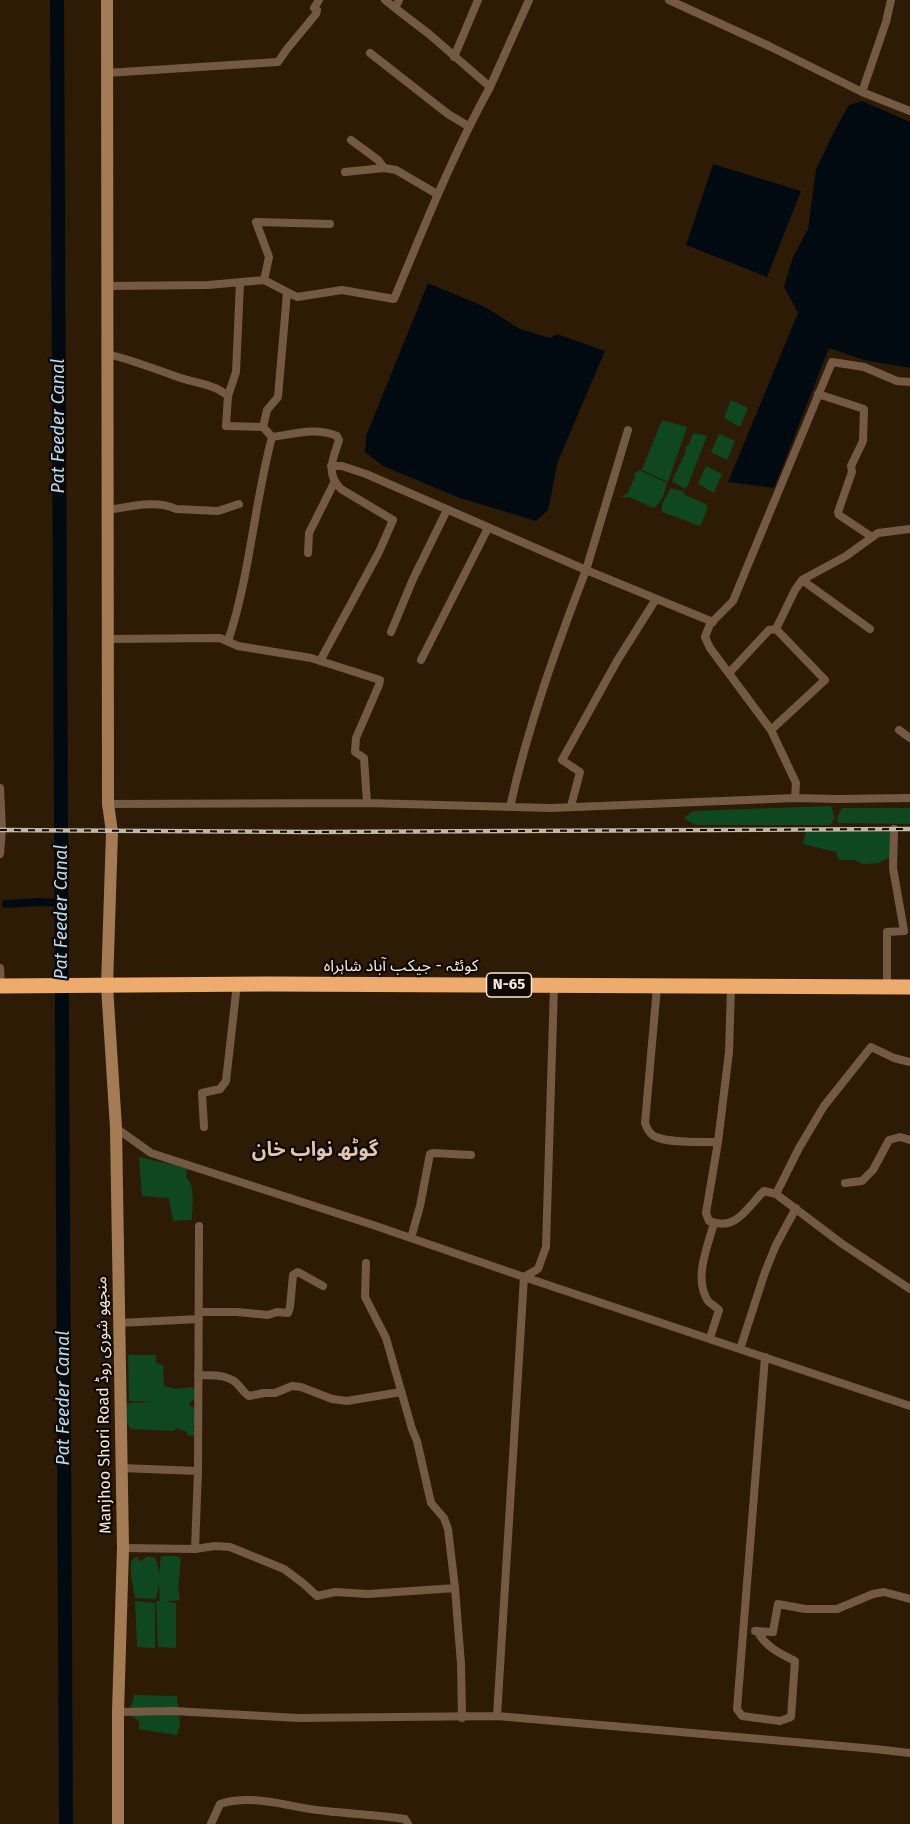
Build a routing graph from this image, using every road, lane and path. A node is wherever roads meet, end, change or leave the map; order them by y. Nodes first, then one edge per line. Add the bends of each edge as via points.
1 (106, 0) edge
2 (320, 0) edge
3 (385, 0) edge
4 (478, 0) edge
5 (530, 0) edge
6 (669, 0) edge
7 (891, 0) edge
8 (397, 4) edge
9 (370, 53) dead end
10 (454, 57) junction
11 (106, 73) junction
12 (490, 87) junction
13 (862, 92) junction
14 (910, 111) edge
15 (468, 126) junction
16 (351, 140) dead end
17 (384, 168) junction
18 (345, 172) dead end
19 (437, 194) junction
20 (330, 224) dead end
21 (264, 280) junction
22 (240, 283) junction
23 (108, 286) junction
24 (287, 293) junction
25 (108, 354) junction
26 (910, 382) edge
27 (818, 394) junction
28 (228, 396) junction
29 (264, 428) junction
30 (628, 430) dead end
31 (272, 437) junction
32 (331, 466) junction
33 (334, 483) junction
34 (239, 504) dead end
35 (108, 510) junction
36 (447, 510) junction
37 (488, 528) junction
38 (910, 529) edge
39 (872, 537) junction
40 (308, 554) dead end
41 (585, 570) junction
42 (802, 580) junction
43 (656, 599) junction
44 (713, 622) junction
45 (776, 629) junction
46 (870, 629) dead end
47 (391, 632) dead end
48 (108, 639) junction
49 (228, 641) junction
50 (421, 660) dead end
51 (320, 661) junction
52 (729, 673) junction
53 (771, 730) junction
54 (899, 730) dead end
55 (910, 738) edge
56 (0, 788) edge
57 (795, 798) junction
58 (910, 798) edge
59 (368, 803) junction
60 (108, 804) junction
61 (571, 806) junction
62 (510, 807) junction
63 (0, 809) edge
64 (894, 829) dead end
65 (0, 854) edge
66 (0, 968) edge
67 (237, 984) junction
68 (0, 986) edge
69 (107, 986) junction
70 (554, 986) junction
71 (657, 987) junction
72 (731, 987) junction
73 (887, 987) junction
74 (910, 987) edge
75 (910, 1062) edge
76 (204, 1126) dead end
77 (116, 1128) junction
78 (910, 1140) edge
79 (718, 1142) junction
80 (471, 1155) dead end
81 (845, 1183) dead end
82 (776, 1194) junction
83 (796, 1208) junction
84 (714, 1223) junction
85 (200, 1226) dead end
86 (411, 1238) junction
87 (366, 1263) dead end
88 (524, 1277) junction
89 (323, 1286) dead end
90 (910, 1289) edge
91 (199, 1316) junction
92 (119, 1323) junction
93 (710, 1338) junction
94 (740, 1349) junction
95 (765, 1357) junction
96 (198, 1375) junction
97 (401, 1392) junction
98 (910, 1406) edge
99 (121, 1468) junction
100 (198, 1471) junction
101 (123, 1548) junction
102 (195, 1549) junction
103 (455, 1588) junction
104 (910, 1599) edge
105 (744, 1631) junction
106 (757, 1631) junction
107 (118, 1712) junction
108 (497, 1716) junction
109 (462, 1718) junction
110 (910, 1753) edge
111 (118, 1824) edge
112 (211, 1824) edge
113 (408, 1824) edge

1 - 11 street, Manjhoo Shori Road منجھو شوری روڈ
2 - 11 street via 314,8 316,14 278,62
3 - 8 street
4 - 10 street
5 - 12 street
6 - 13 street
7 - 13 street
8 - 10 street
9 - 15 street
10 - 12 street
11 - 23 street, Manjhoo Shori Road منجھو شوری روڈ
12 - 15 street
13 - 14 street
15 - 19 street
16 - 17 street
17 - 18 street
17 - 19 street via 396,170
19 - 24 street via 394,299 342,290 297,297
20 - 21 street via 256,222 268,257
21 - 22 street
21 - 24 street
22 - 23 street
22 - 28 street via 236,372
23 - 25 street, Manjhoo Shori Road منجھو شوری روڈ
24 - 29 street via 278,397 267,410
25 - 28 street via 200,382
25 - 35 street, Manjhoo Shori Road منجھو شوری روڈ
26 - 27 street via 897,381 864,367 832,362
27 - 39 street via 864,408 862,441 838,512
27 - 44 street via 733,601
28 - 29 street via 226,426
29 - 31 street
30 - 41 street
31 - 32 street via 315,432 337,436
31 - 49 street
32 - 33 street
32 - 36 street via 366,474
33 - 40 street via 309,532
33 - 51 street via 393,520
34 - 35 street via 218,511 147,504
35 - 48 street, Manjhoo Shori Road منجھو شوری روڈ
36 - 37 street
36 - 47 street
37 - 41 street
37 - 50 street
38 - 39 street
39 - 42 street
41 - 43 street
41 - 62 street via 529,730
42 - 45 street
42 - 46 street
43 - 44 street
43 - 61 street via 562,760 580,772
44 - 52 street via 705,637
45 - 52 street via 769,630
45 - 53 street via 825,681
48 - 49 street
48 - 60 street, Manjhoo Shori Road منجھو شوری روڈ
49 - 51 street
51 - 59 street via 380,680 354,747 355,753 364,758
52 - 53 street
53 - 57 street via 796,783
54 - 55 street
56 - 63 street
57 - 58 street
57 - 61 street
59 - 60 street
59 - 62 street
60 - 69 street, Manjhoo Shori Road منجھو شوری روڈ via 112,832
61 - 62 street
63 - 65 street
64 - 73 street via 893,868 904,931 887,932
66 - 68 street
67 - 69 highway, کوئٹہ - جیکب آباد شاہراہ / N-65
67 - 70 highway, کوئٹہ - جیکب آباد شاہراہ / N-65
67 - 76 street via 226,1081 220,1089 202,1093
68 - 69 highway, کوئٹہ - جیکب آباد شاہراہ / N-65
69 - 77 street, Manjhoo Shori Road منجھو شوری روڈ
70 - 71 highway, کوئٹہ - جیکب آباد شاہراہ / N-65
70 - 88 street via 546,1247 538,1269
71 - 72 highway, کوئٹہ - جیکب آباد شاہراہ / N-65
71 - 79 street via 647,1129 657,1138 667,1140
72 - 73 highway, کوئٹہ - جیکب آباد شاہراہ / N-65
72 - 79 street via 729,1052
73 - 74 highway, کوئٹہ - جیکب آباد شاہراہ / N-65
75 - 82 street via 871,1047 824,1107
77 - 86 street via 151,1153
77 - 92 street, Manjhoo Shori Road منجھو شوری روڈ
78 - 81 street via 889,1140 873,1170 862,1181
79 - 84 street via 706,1213
80 - 86 street via 430,1154
82 - 83 street
82 - 84 street via 764,1191 740,1218
83 - 90 street
83 - 94 street via 765,1272
84 - 93 street via 702,1282 708,1301 719,1310
85 - 91 street
86 - 88 street
87 - 97 street via 365,1298 386,1338
88 - 93 street
88 - 108 street
89 - 91 street via 298,1272 293,1275 288,1313 237,1311
91 - 92 street
91 - 96 street
92 - 99 street, Manjhoo Shori Road منجھو شوری روڈ
93 - 94 street
94 - 95 street
95 - 98 street
95 - 105 street
96 - 97 street via 234,1380 249,1396 292,1386 332,1400 348,1401
96 - 100 street
97 - 103 street via 431,1503 448,1529
99 - 100 street
99 - 101 street, Manjhoo Shori Road منجھو شوری روڈ
100 - 102 street
101 - 102 street
101 - 107 street, Manjhoo Shori Road منجھو شوری روڈ
102 - 103 street via 230,1547 284,1569 317,1596
103 - 109 street
104 - 106 street via 884,1592 837,1609 778,1605 773,1632
105 - 106 street
105 - 106 street via 738,1712 742,1716 784,1721 791,1717 795,1661 770,1648
107 - 109 street
107 - 111 street, Manjhoo Shori Road منجھو شوری روڈ
108 - 109 street
108 - 110 street
112 - 113 street via 220,1804 256,1800 405,1819

